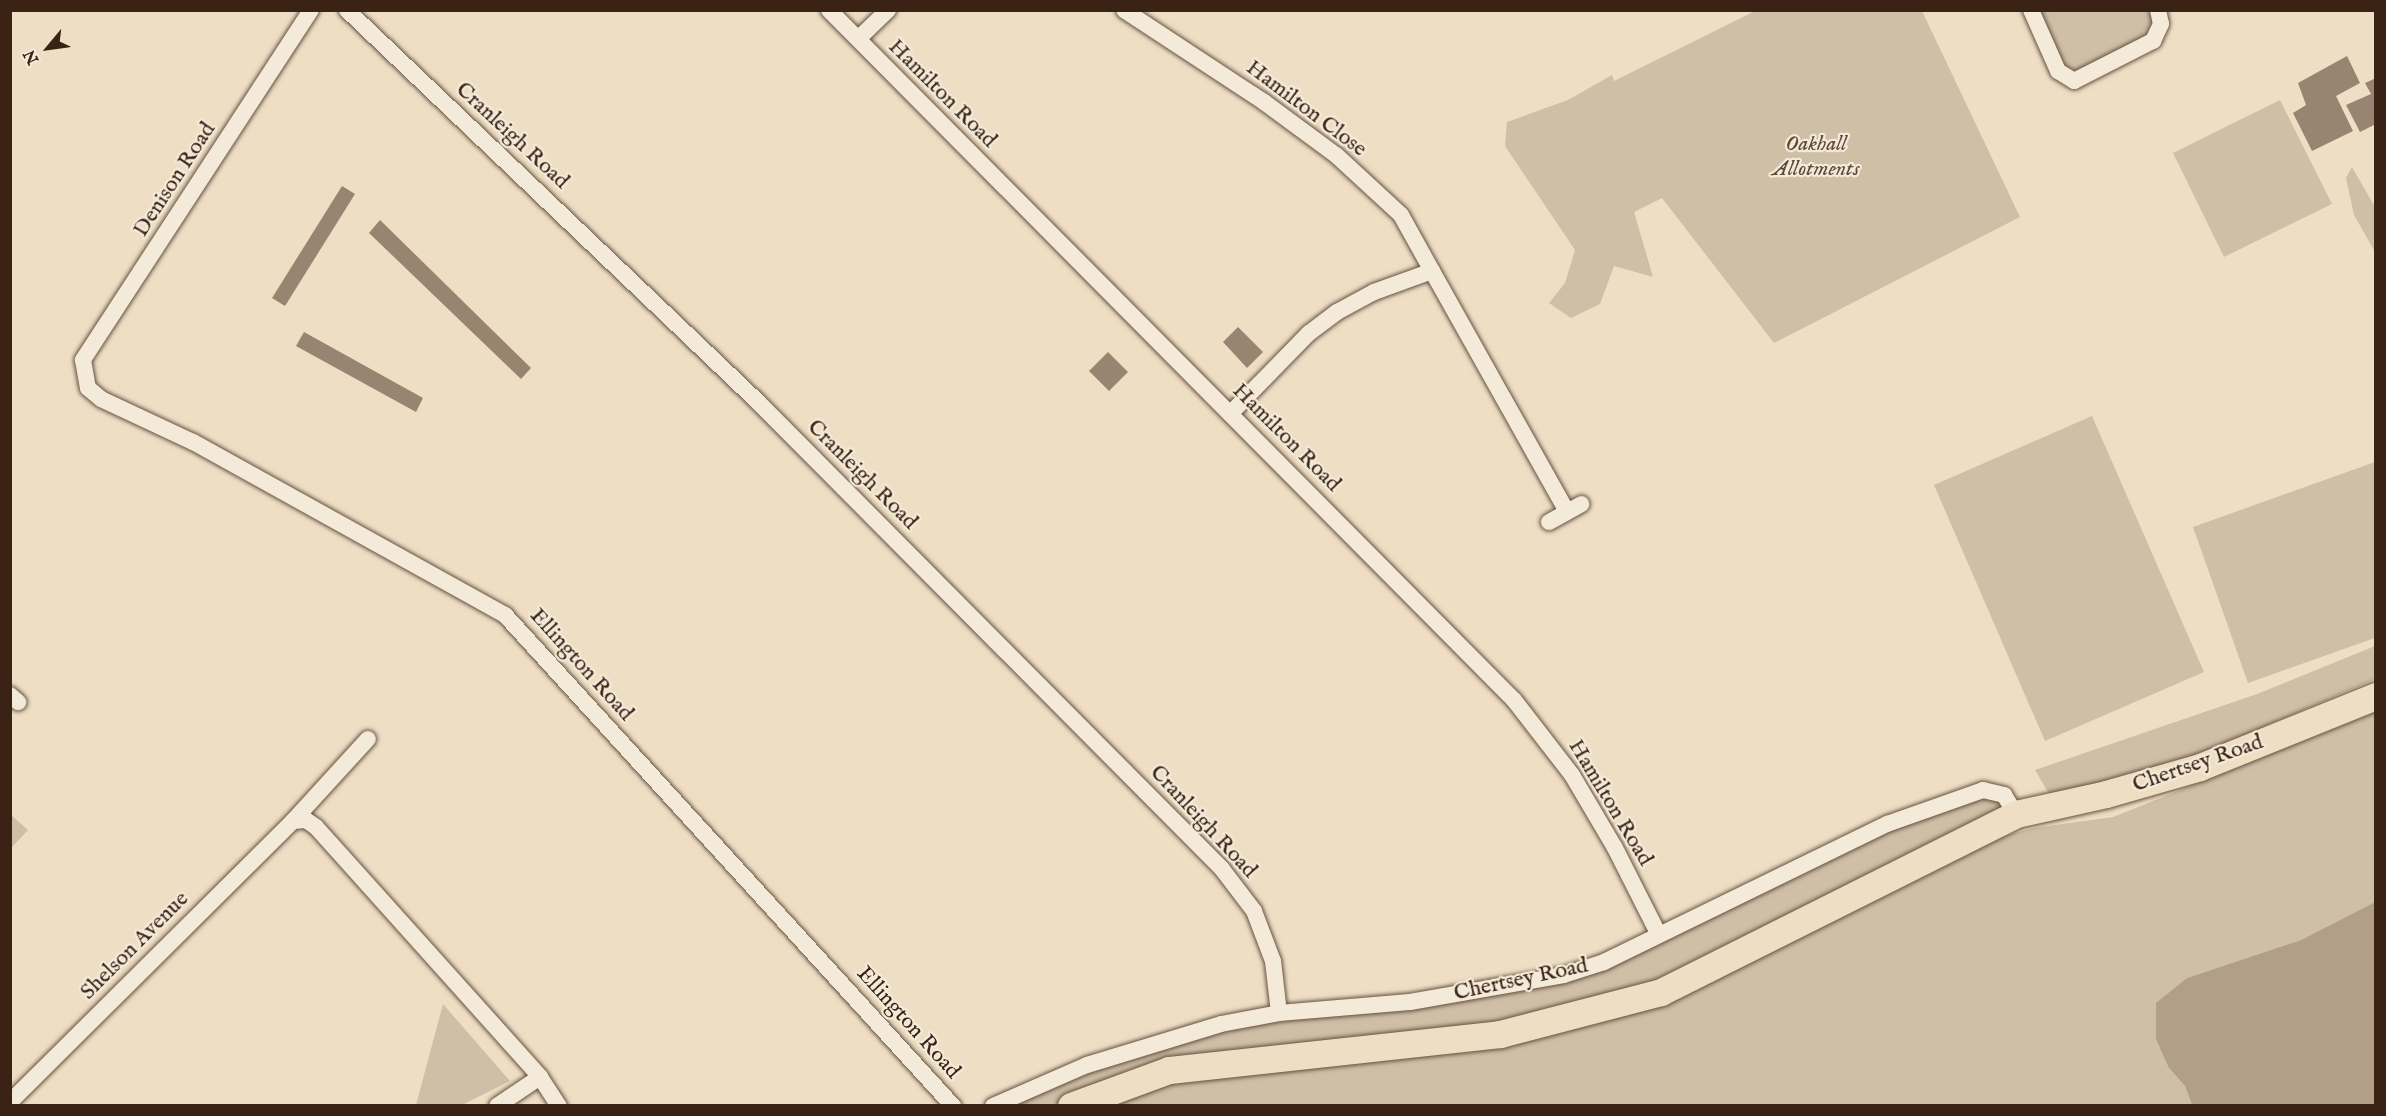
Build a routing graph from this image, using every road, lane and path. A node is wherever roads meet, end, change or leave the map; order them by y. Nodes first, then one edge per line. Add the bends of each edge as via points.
1 (311, 10) edge
2 (347, 10) edge
3 (829, 10) edge
4 (888, 10) edge
5 (1124, 10) edge
6 (2031, 10) edge
7 (2158, 10) edge
8 (858, 39) junction
9 (1432, 271) junction
10 (83, 375) joint
11 (1230, 414) junction
12 (1549, 522) dead end
13 (2376, 696) edge
14 (368, 739) dead end
15 (2016, 814) junction
16 (293, 821) junction
17 (1659, 935) junction
18 (1279, 1013) junction
19 (540, 1077) junction
20 (10, 1102) edge
21 (496, 1106) edge
22 (560, 1106) edge
23 (953, 1106) edge
24 (993, 1106) edge
25 (1071, 1106) edge

1 - 10 street, Denison Road via 83,360
2 - 18 street, Cranleigh Road via 758,402 1222,870 1254,911 1273,960
3 - 8 street, Hamilton Road
4 - 8 street
5 - 9 street, Hamilton Close via 1264,102 1336,155 1401,215
6 - 7 street via 2058,71 2074,81 2153,41 2161,24
8 - 11 street, Hamilton Road
9 - 11 street via 1374,292 1337,312 1309,333
9 - 12 street, Hamilton Close via 1574,508
10 - 23 street, Ellington Road via 88,388 101,399 193,442 505,615
11 - 17 street, Hamilton Road via 1514,700 1572,775
13 - 15 main road, Chertsey Road via 2200,767
14 - 16 street, Shelson Avenue
15 - 17 street, Chertsey Road via 2004,795 1983,789 1887,824
15 - 25 main road, Chertsey Road via 1661,992 1500,1034 1169,1070
16 - 19 street via 306,820 316,827
16 - 20 street, Shelson Avenue
17 - 18 street, Chertsey Road via 1604,962 1527,983 1410,1002
18 - 24 street, Chertsey Road via 1221,1024 1087,1065
19 - 21 street
19 - 22 street

